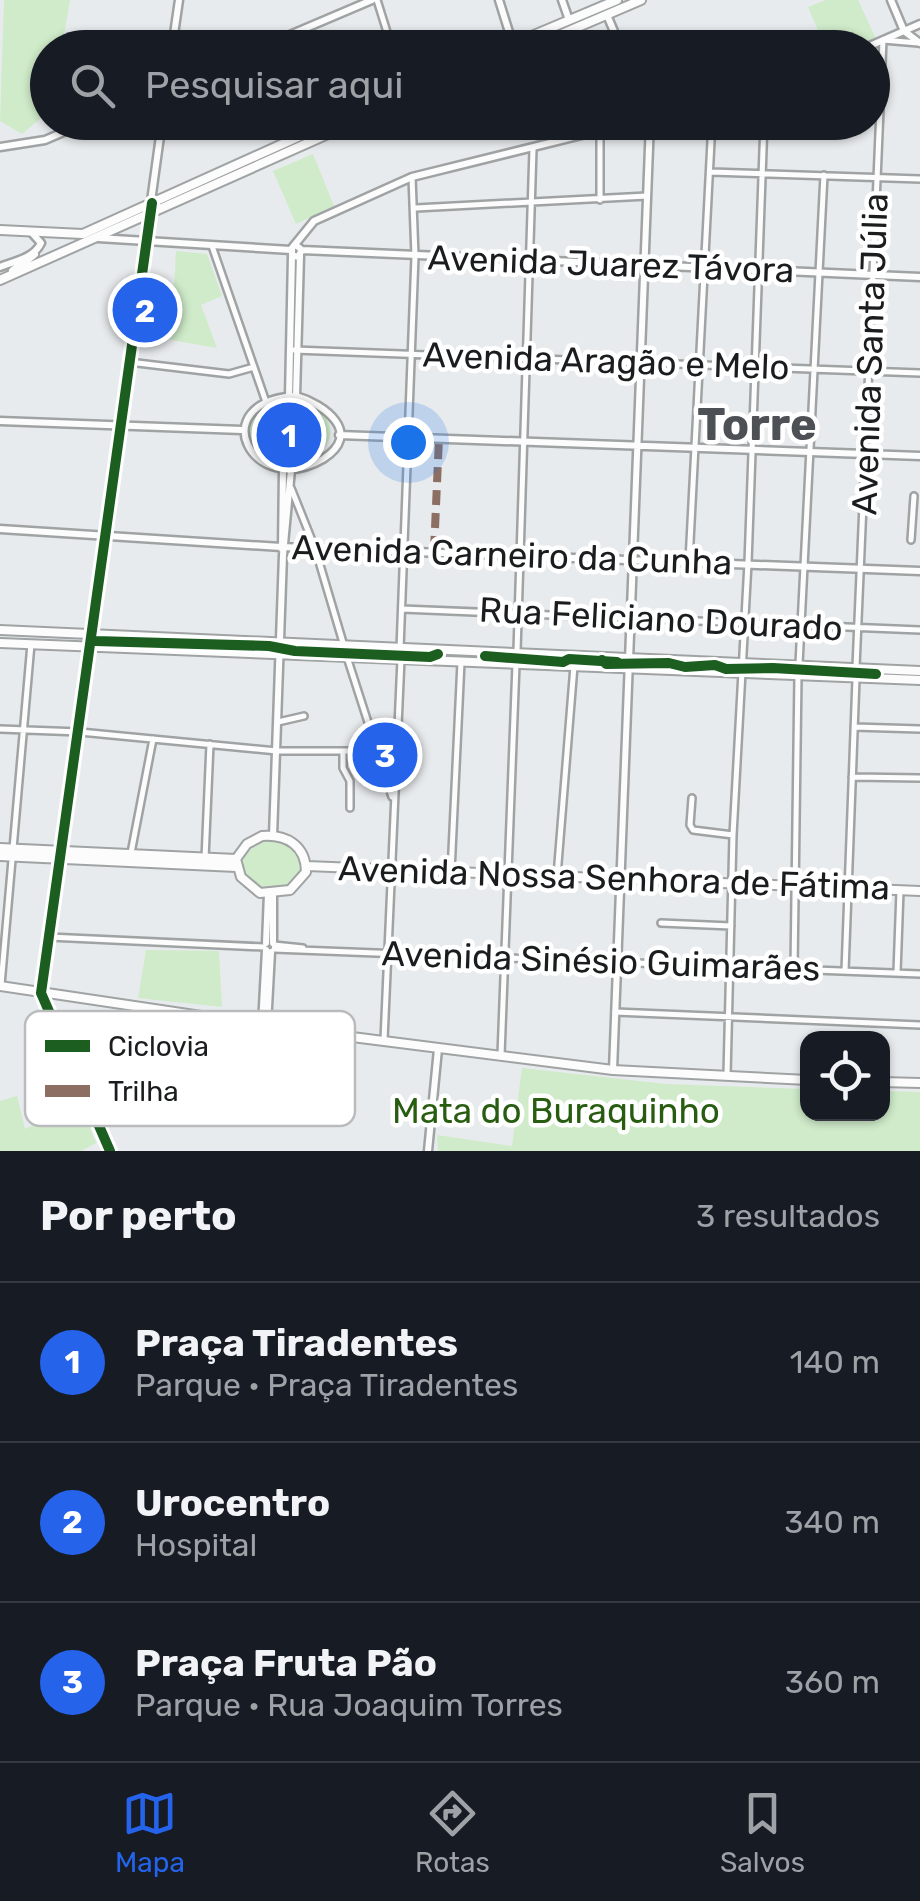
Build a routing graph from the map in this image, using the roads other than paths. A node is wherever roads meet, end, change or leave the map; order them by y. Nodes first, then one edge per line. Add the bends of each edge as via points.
1 (179, 0) edge
2 (374, 0) edge
3 (498, 0) edge
4 (562, 0) edge
5 (617, 0) edge
6 (641, 0) edge
7 (891, 0) edge
8 (607, 15) junction
9 (569, 20) junction
10 (920, 24) edge
11 (175, 30) edge
12 (302, 30) edge
13 (385, 30) edge
14 (506, 30) edge
15 (546, 30) edge
16 (572, 30) edge
17 (613, 30) edge
18 (904, 31) junction
19 (890, 37) edge
20 (890, 40) edge
21 (920, 43) edge
22 (45, 140) edge
23 (160, 140) edge
24 (290, 140) edge
25 (314, 140) edge
26 (572, 140) edge
27 (600, 140) edge
28 (650, 140) edge
29 (712, 140) edge
30 (764, 140) edge
31 (878, 140) edge
32 (3, 149) edge
33 (532, 150) junction
34 (711, 172) junction
35 (763, 173) junction
36 (824, 175) junction
37 (876, 177) junction
38 (412, 178) junction
39 (920, 179) edge
40 (648, 196) junction
41 (600, 200) junction
42 (152, 203) junction
43 (531, 203) junction
44 (416, 208) junction
45 (150, 214) junction
46 (0, 230) edge
47 (32, 233) junction
48 (96, 238) junction
49 (146, 241) junction
50 (212, 246) junction
51 (297, 251) junction
52 (34, 254) junction
53 (416, 256) junction
54 (530, 261) junction
55 (646, 265) junction
56 (0, 267) edge
57 (705, 268) junction
58 (759, 270) junction
59 (820, 273) junction
60 (874, 275) junction
61 (920, 277) edge
62 (3, 278) edge
63 (295, 350) junction
64 (412, 354) junction
65 (526, 360) junction
66 (129, 362) junction
67 (641, 362) junction
68 (699, 365) junction
69 (756, 367) junction
70 (254, 368) junction
71 (815, 369) junction
72 (870, 371) junction
73 (920, 374) edge
74 (292, 396) junction
75 (266, 402) junction
76 (0, 420) edge
77 (120, 425) junction
78 (242, 430) junction
79 (339, 435) junction
80 (408, 436) junction
81 (523, 442) junction
82 (639, 446) junction
83 (696, 447) junction
84 (752, 450) junction
85 (810, 452) junction
86 (865, 454) junction
87 (920, 456) edge
88 (287, 469) junction
89 (291, 488) junction
90 (914, 496) dead end
91 (916, 516) edge
92 (0, 529) edge
93 (104, 538) junction
94 (911, 540) dead end
95 (315, 548) junction
96 (283, 550) junction
97 (404, 550) junction
98 (519, 554) junction
99 (632, 559) junction
100 (689, 560) junction
101 (748, 563) junction
102 (804, 566) junction
103 (862, 568) junction
104 (920, 571) edge
105 (402, 609) junction
106 (518, 612) junction
107 (630, 618) junction
108 (744, 624) junction
109 (800, 626) junction
110 (858, 628) junction
111 (0, 630) edge
112 (920, 630) edge
113 (90, 635) junction
114 (0, 643) edge
115 (280, 643) junction
116 (32, 644) junction
117 (89, 646) junction
118 (344, 647) junction
119 (517, 651) junction
120 (400, 654) junction
121 (279, 655) junction
122 (629, 656) junction
123 (347, 657) junction
124 (461, 662) junction
125 (742, 662) junction
126 (516, 664) junction
127 (799, 664) junction
128 (574, 666) junction
129 (629, 669) junction
130 (920, 671) edge
131 (856, 672) junction
132 (741, 673) junction
133 (798, 675) junction
134 (920, 680) edge
135 (304, 716) dead end
136 (278, 722) junction
137 (854, 726) junction
138 (23, 729) junction
139 (920, 729) edge
140 (0, 730) edge
141 (76, 731) junction
142 (153, 738) junction
143 (210, 744) junction
144 (277, 751) junction
145 (343, 751) junction
146 (375, 752) junction
147 (852, 777) junction
148 (920, 778) edge
149 (692, 798) dead end
150 (393, 800) junction
151 (350, 808) dead end
152 (733, 835) junction
153 (274, 836) junction
154 (0, 848) edge
155 (13, 853) junction
156 (60, 855) junction
157 (0, 856) edge
158 (130, 856) junction
159 (205, 859) junction
160 (236, 863) junction
161 (307, 866) junction
162 (392, 870) junction
163 (451, 872) junction
164 (508, 876) junction
165 (556, 876) junction
166 (620, 878) junction
167 (732, 882) junction
168 (794, 886) junction
169 (847, 888) junction
170 (900, 890) junction
171 (920, 890) edge
172 (271, 894) junction
173 (661, 923) dead end
174 (731, 926) junction
175 (50, 938) junction
176 (270, 947) junction
177 (390, 954) junction
178 (505, 957) junction
179 (617, 961) junction
180 (731, 966) junction
181 (794, 968) junction
182 (845, 970) junction
183 (896, 972) junction
184 (920, 974) edge
185 (1, 986) edge
186 (40, 993) junction
187 (48, 1011) edge
188 (166, 1011) edge
189 (265, 1011) edge
190 (615, 1012) junction
191 (727, 1017) junction
192 (920, 1026) edge
193 (355, 1038) edge
194 (384, 1042) junction
195 (438, 1048) junction
196 (501, 1055) junction
197 (613, 1070) junction
198 (727, 1078) junction
199 (800, 1080) edge
200 (890, 1082) edge
201 (920, 1083) edge
202 (99, 1126) edge
203 (110, 1151) edge
204 (428, 1151) edge

1 - 11 street
2 - 12 street
2 - 13 street
3 - 14 street
4 - 9 street
5 - 9 main road
6 - 8 main road
7 - 18 street
8 - 16 main road
8 - 17 street
9 - 15 main road
10 - 18 street
18 - 19 street
18 - 21 street
20 - 21 street
22 - 32 street
23 - 42 street
24 - 42 main road
25 - 45 main road
26 - 33 street
27 - 41 street
28 - 40 street
29 - 34 street
30 - 35 street
31 - 37 street, Avenida Santa Júlia
33 - 38 street
33 - 43 street
34 - 35 street
34 - 57 street
35 - 36 street
35 - 58 street
36 - 37 street
36 - 59 street
37 - 39 street
37 - 60 street, Avenida Santa Júlia
38 - 44 street
38 - 51 street via 314,221
40 - 41 street
40 - 55 street
41 - 43 street
42 - 45 street
42 - 47 main road via 83,234
43 - 44 street
43 - 54 street
44 - 53 street
45 - 48 main road
45 - 49 street
46 - 47 main road
47 - 52 street via 40,244
48 - 49 street, Avenida Juarez Távora
48 - 62 main road
49 - 50 street, Avenida Juarez Távora
49 - 66 street
50 - 51 street, Avenida Juarez Távora
50 - 70 street
51 - 53 street, Avenida Juarez Távora
51 - 63 street
52 - 56 street
52 - 62 main road
53 - 54 street, Avenida Juarez Távora
53 - 64 street
54 - 55 street, Avenida Juarez Távora
54 - 65 street
55 - 57 street, Avenida Juarez Távora
55 - 67 street
57 - 58 street, Avenida Juarez Távora
57 - 68 street
58 - 59 street, Avenida Juarez Távora
58 - 69 street
59 - 60 street, Avenida Juarez Távora
59 - 71 street
60 - 61 street, Avenida Juarez Távora
60 - 72 street, Avenida Santa Júlia
63 - 64 street, Avenida Aragão e Melo
63 - 74 street
64 - 65 street, Avenida Aragão e Melo
64 - 80 street
65 - 67 street, Avenida Aragão e Melo
65 - 81 street
66 - 70 street via 229,374
66 - 77 street
67 - 68 street, Avenida Aragão e Melo
67 - 82 street
68 - 69 street, Avenida Aragão e Melo
68 - 83 street
69 - 71 street, Avenida Aragão e Melo
69 - 84 street
70 - 75 street
71 - 72 street, Avenida Aragão e Melo
71 - 85 street
72 - 73 street, Avenida Aragão e Melo
72 - 86 street, Avenida Santa Júlia
74 - 75 street
74 - 79 street via 324,407
75 - 78 street
76 - 77 street
77 - 78 street
77 - 93 street
78 - 88 street via 256,457
79 - 80 street
79 - 88 street via 327,456
80 - 81 street
80 - 97 street
81 - 82 street
81 - 98 street
82 - 83 street
82 - 99 street
83 - 84 street
83 - 100 street
84 - 85 street
84 - 101 street
85 - 86 street
85 - 102 street
86 - 87 street
86 - 103 street, Avenida Santa Júlia
88 - 89 street
88 - 96 street
89 - 95 street
89 - 96 street
90 - 91 street
91 - 94 street
92 - 93 street, Avenida Carneiro da Cunha
93 - 96 street, Avenida Carneiro da Cunha
93 - 113 street
95 - 96 street, Avenida Carneiro da Cunha
95 - 97 street, Avenida Carneiro da Cunha
95 - 118 street
96 - 115 street
97 - 98 street, Avenida Carneiro da Cunha
97 - 105 street
98 - 99 street, Avenida Carneiro da Cunha
98 - 106 street
99 - 100 street, Avenida Carneiro da Cunha
99 - 107 street
100 - 101 street, Avenida Carneiro da Cunha
101 - 102 street, Avenida Carneiro da Cunha
101 - 108 street
102 - 103 street, Avenida Carneiro da Cunha
102 - 109 street
103 - 104 street, Avenida Carneiro da Cunha
103 - 110 street, Avenida Santa Júlia
105 - 106 street, Rua Feliciano Dourado
105 - 120 street
106 - 107 street, Rua Feliciano Dourado
106 - 119 street
107 - 108 street, Rua Feliciano Dourado
107 - 122 street
108 - 109 street, Rua Feliciano Dourado
108 - 125 street
109 - 110 street, Rua Feliciano Dourado
109 - 127 street
110 - 112 street, Rua Feliciano Dourado
110 - 131 street, Avenida Santa Júlia
111 - 113 main road
113 - 115 main road
113 - 117 street
114 - 116 main road
115 - 118 main road
115 - 121 street
116 - 117 main road
116 - 138 street
117 - 121 main road
117 - 141 street
118 - 120 main road
119 - 120 main road
119 - 122 main road
120 - 123 main road
120 - 124 main road
120 - 150 street
121 - 123 main road
121 - 136 street
122 - 125 main road
122 - 129 street
123 - 146 street
124 - 126 main road
124 - 163 street
125 - 127 main road
125 - 132 street
126 - 128 main road
126 - 164 street
127 - 131 main road
128 - 129 main road
128 - 165 street
129 - 132 main road
129 - 166 street
130 - 131 main road
131 - 133 main road
131 - 134 main road
131 - 137 street, Avenida Santa Júlia
132 - 133 main road
132 - 152 street
133 - 168 street
135 - 136 street
136 - 144 street
137 - 139 street
137 - 147 street, Avenida Santa Júlia
138 - 140 street
138 - 141 street
138 - 155 street
141 - 142 street
141 - 156 street
142 - 143 street
142 - 158 street
143 - 144 street
143 - 159 street
144 - 145 street
144 - 153 street
145 - 146 street
145 - 151 street
146 - 150 street
147 - 148 street
147 - 169 street, Avenida Santa Júlia
149 - 152 street via 692,829
150 - 162 street
152 - 167 street
153 - 160 main road via 251,841
153 - 161 main road via 296,845
154 - 155 main road
155 - 156 main road
155 - 157 main road
155 - 185 street
156 - 158 main road
156 - 160 main road
156 - 175 street
158 - 159 main road
159 - 160 main road
160 - 172 main road via 249,886
161 - 162 main road, Avenida Nossa Senhora de Fátima
161 - 172 main road via 295,888
162 - 163 main road, Avenida Nossa Senhora de Fátima
162 - 177 street
163 - 164 main road, Avenida Nossa Senhora de Fátima
164 - 165 main road, Avenida Nossa Senhora de Fátima
164 - 178 street
165 - 166 main road, Avenida Nossa Senhora de Fátima
166 - 167 main road, Avenida Nossa Senhora de Fátima
166 - 179 street
167 - 168 main road, Avenida Nossa Senhora de Fátima
167 - 174 street
168 - 169 main road, Avenida Nossa Senhora de Fátima
168 - 181 street
169 - 170 main road, Avenida Nossa Senhora de Fátima
169 - 182 street, Avenida Santa Júlia
170 - 171 main road, Avenida Nossa Senhora de Fátima
170 - 183 street
172 - 176 street
173 - 174 street
174 - 180 street
175 - 176 street, Avenida Sinésio Guimarães
175 - 186 street
176 - 177 street, Avenida Sinésio Guimarães
176 - 189 street
177 - 178 street, Avenida Sinésio Guimarães
177 - 194 street
178 - 179 street, Avenida Sinésio Guimarães
178 - 196 street
179 - 180 street, Avenida Sinésio Guimarães
179 - 190 street
180 - 181 street, Avenida Sinésio Guimarães
180 - 191 street
181 - 182 street, Avenida Sinésio Guimarães
182 - 183 street, Avenida Sinésio Guimarães
183 - 184 street, Avenida Sinésio Guimarães
185 - 186 main road
186 - 187 street
186 - 188 main road
190 - 191 street
190 - 197 street
191 - 192 street
191 - 198 street
193 - 194 main road
194 - 195 main road
195 - 196 main road
195 - 204 street
196 - 197 main road
197 - 198 main road
198 - 199 main road
200 - 201 main road
202 - 203 street

